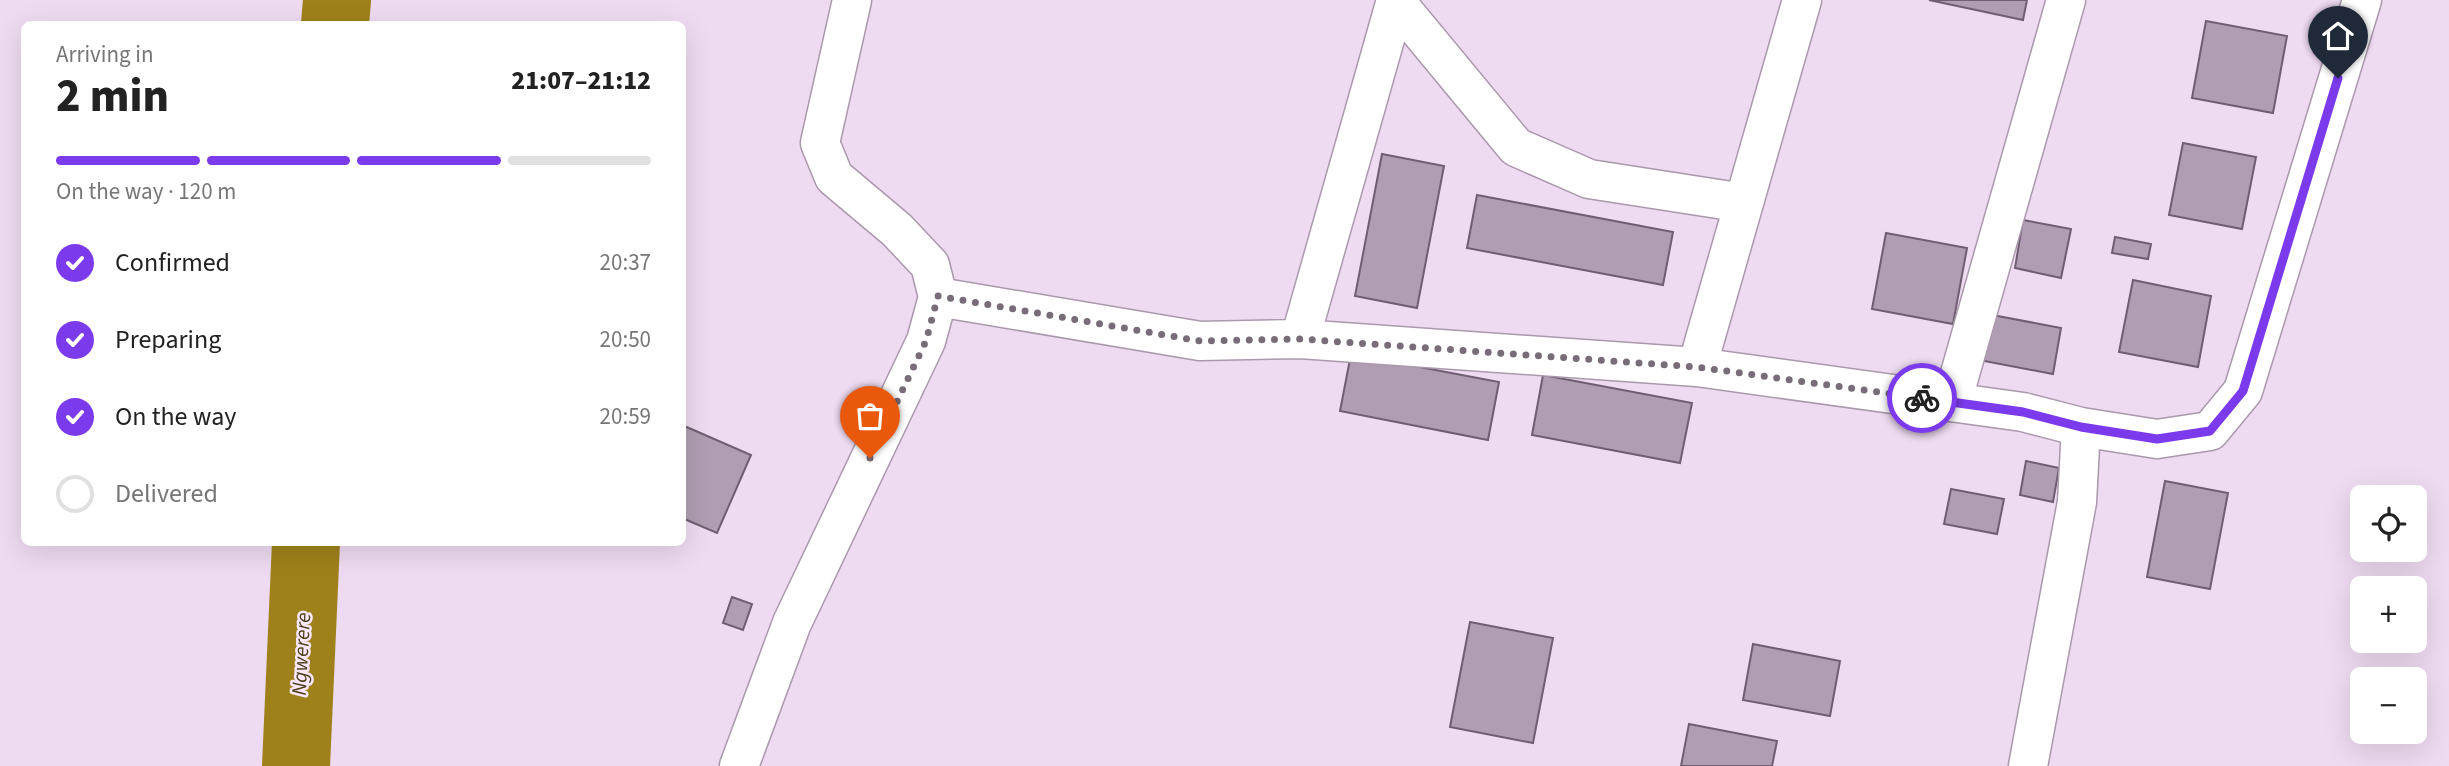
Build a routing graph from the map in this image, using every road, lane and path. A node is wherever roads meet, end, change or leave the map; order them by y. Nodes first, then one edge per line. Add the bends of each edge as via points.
1 (852, 0) edge
2 (1802, 0) edge
3 (2066, 0) edge
4 (2362, 0) edge
5 (1396, 1) edge
6 (1744, 203) junction
7 (938, 296) junction
8 (1300, 339) junction
9 (1697, 367) junction
10 (1952, 402) junction
11 (2081, 427) junction
12 (739, 766) edge
13 (2028, 766) edge

1 - 7 street via 820,142 834,177 897,230 930,265
2 - 6 street
3 - 10 street
4 - 11 street via 2243,391 2210,431 2157,439
5 - 6 street via 1516,147 1589,179
5 - 8 street
6 - 9 street
7 - 8 street via 1200,341
7 - 12 street via 926,341 792,623
8 - 9 street
9 - 10 street
10 - 11 street via 2023,412
11 - 13 street via 2077,502

